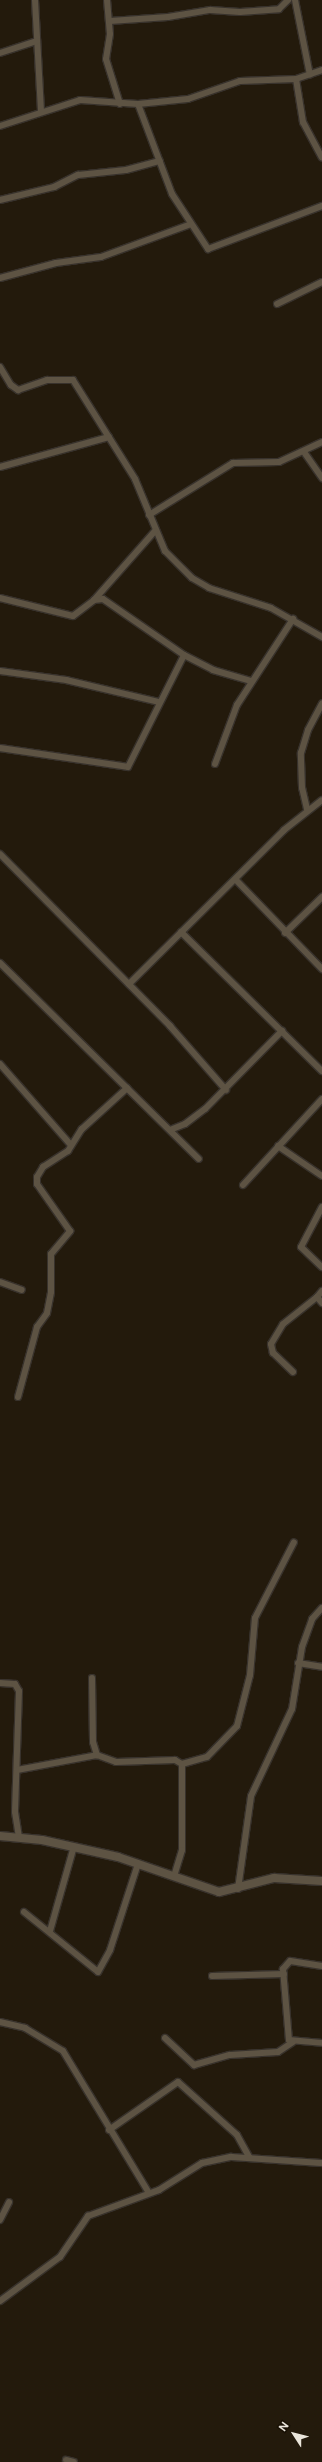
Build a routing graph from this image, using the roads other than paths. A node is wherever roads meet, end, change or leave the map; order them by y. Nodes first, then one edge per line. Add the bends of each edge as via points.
1 (36, 0) edge
2 (107, 0) edge
3 (288, 0) edge
4 (295, 0) edge
5 (110, 20) junction
6 (37, 41) junction
7 (0, 53) edge
8 (322, 70) edge
9 (310, 75) junction
10 (296, 79) junction
11 (120, 104) junction
12 (138, 104) junction
13 (41, 112) junction
14 (0, 126) edge
15 (322, 157) edge
16 (160, 161) junction
17 (0, 200) edge
18 (322, 206) edge
19 (191, 224) junction
20 (0, 278) edge
21 (322, 282) edge
22 (277, 304) dead end
23 (0, 367) edge
24 (109, 437) junction
25 (322, 442) edge
26 (304, 452) junction
27 (0, 467) edge
28 (322, 478) edge
29 (149, 515) junction
30 (155, 531) junction
31 (0, 598) edge
32 (94, 600) junction
33 (293, 619) junction
34 (322, 637) edge
35 (184, 655) junction
36 (0, 672) edge
37 (251, 681) junction
38 (159, 702) junction
39 (322, 704) edge
40 (0, 748) edge
41 (215, 764) dead end
42 (322, 800) edge
43 (307, 809) junction
44 (0, 854) edge
45 (236, 880) junction
46 (322, 897) edge
47 (181, 932) junction
48 (285, 933) junction
49 (0, 963) edge
50 (322, 969) edge
51 (129, 984) junction
52 (282, 1031) junction
53 (0, 1064) edge
54 (322, 1071) edge
55 (127, 1088) junction
56 (226, 1090) junction
57 (322, 1099) edge
58 (170, 1130) junction
59 (71, 1145) junction
60 (278, 1146) junction
61 (199, 1159) dead end
62 (322, 1176) edge
63 (243, 1186) dead end
64 (322, 1207) edge
65 (322, 1267) edge
66 (0, 1282) edge
67 (22, 1290) dead end
68 (322, 1292) edge
69 (317, 1297) junction
70 (322, 1303) edge
71 (293, 1372) dead end
72 (18, 1397) dead end
73 (294, 1542) dead end
74 (322, 1608) edge
75 (298, 1663) junction
76 (322, 1667) edge
77 (92, 1678) dead end
78 (0, 1683) edge
79 (97, 1755) junction
80 (182, 1764) junction
81 (17, 1770) junction
82 (0, 1836) edge
83 (19, 1837) junction
84 (74, 1846) junction
85 (138, 1864) junction
86 (174, 1877) junction
87 (322, 1881) edge
88 (238, 1889) junction
89 (24, 1912) dead end
90 (50, 1931) junction
91 (322, 1966) edge
92 (284, 1974) junction
93 (212, 1976) dead end
94 (0, 2022) edge
95 (165, 2038) dead end
96 (293, 2042) junction
97 (322, 2043) edge
98 (109, 2130) junction
99 (250, 2158) junction
100 (322, 2163) edge
101 (149, 2193) junction
102 (10, 2202) dead end
103 (0, 2220) edge
104 (0, 2301) edge
105 (66, 2460) dead end
106 (74, 2462) edge

1 - 6 street
2 - 5 street
3 - 5 street via 279,9 240,12 210,10 168,17
4 - 9 street
5 - 11 street via 106,59
6 - 7 street
6 - 13 street
8 - 9 street
9 - 10 street
10 - 12 street via 240,81 188,99
10 - 15 street via 303,122
11 - 12 street
11 - 13 street via 80,100
12 - 16 street
13 - 14 street
16 - 17 street via 126,170 78,175 54,188
16 - 19 street via 172,194
18 - 19 street via 242,234 211,249 206,248
19 - 20 street via 95,258 56,263
21 - 22 street
23 - 24 street via 11,385 18,390 47,380 73,380
24 - 27 street
24 - 29 street via 135,479
25 - 26 street
26 - 28 street
26 - 29 street via 279,462 233,463
29 - 30 street
30 - 32 street
30 - 33 street via 171,560 192,578
31 - 32 street via 73,616
32 - 35 street via 103,599
33 - 34 street
33 - 37 street
35 - 37 street via 213,670
35 - 38 street
36 - 38 street via 66,680
37 - 41 street via 234,712
38 - 40 street via 132,763 123,769
39 - 43 street via 308,730 301,753 302,788
42 - 43 street
43 - 45 street
44 - 51 street
45 - 47 street
45 - 48 street
46 - 48 street
47 - 51 street
47 - 52 street
48 - 50 street
49 - 55 street
51 - 56 street
52 - 54 street
52 - 56 street
53 - 59 street
55 - 58 street
55 - 59 street via 82,1129
56 - 58 street via 185,1124
57 - 60 street
58 - 61 street
59 - 72 street via 37,1177 38,1184 70,1231 51,1254 52,1292 47,1313 37,1328
60 - 62 street
60 - 63 street
64 - 65 street via 301,1247
66 - 67 street
68 - 69 street
69 - 70 street
69 - 71 street via 283,1324 271,1344 273,1353
73 - 80 street via 255,1618 247,1689 237,1726 216,1751
74 - 75 street via 310,1625
75 - 76 street
75 - 88 street via 292,1709 252,1796
77 - 79 street via 93,1742
78 - 81 street via 15,1684 20,1691
79 - 80 street via 116,1762 175,1760
79 - 81 street
80 - 86 street via 182,1850
81 - 83 street via 15,1812
82 - 83 street
83 - 84 street
84 - 85 street
84 - 90 street
85 - 86 street
85 - 90 street via 110,1950 98,1972 70,1952
86 - 88 street via 206,1890
87 - 88 street via 274,1878
89 - 90 street
91 - 92 street via 290,1961 284,1966
92 - 93 street
92 - 96 street via 286,2034
94 - 98 street via 25,2028 62,2051
95 - 96 street via 194,2065 230,2055 278,2052
96 - 97 street
98 - 99 street via 178,2082 238,2135
98 - 101 street
99 - 100 street
99 - 101 street via 231,2157 202,2163 165,2187
101 - 104 street via 88,2216 60,2256
102 - 103 street
105 - 106 street

